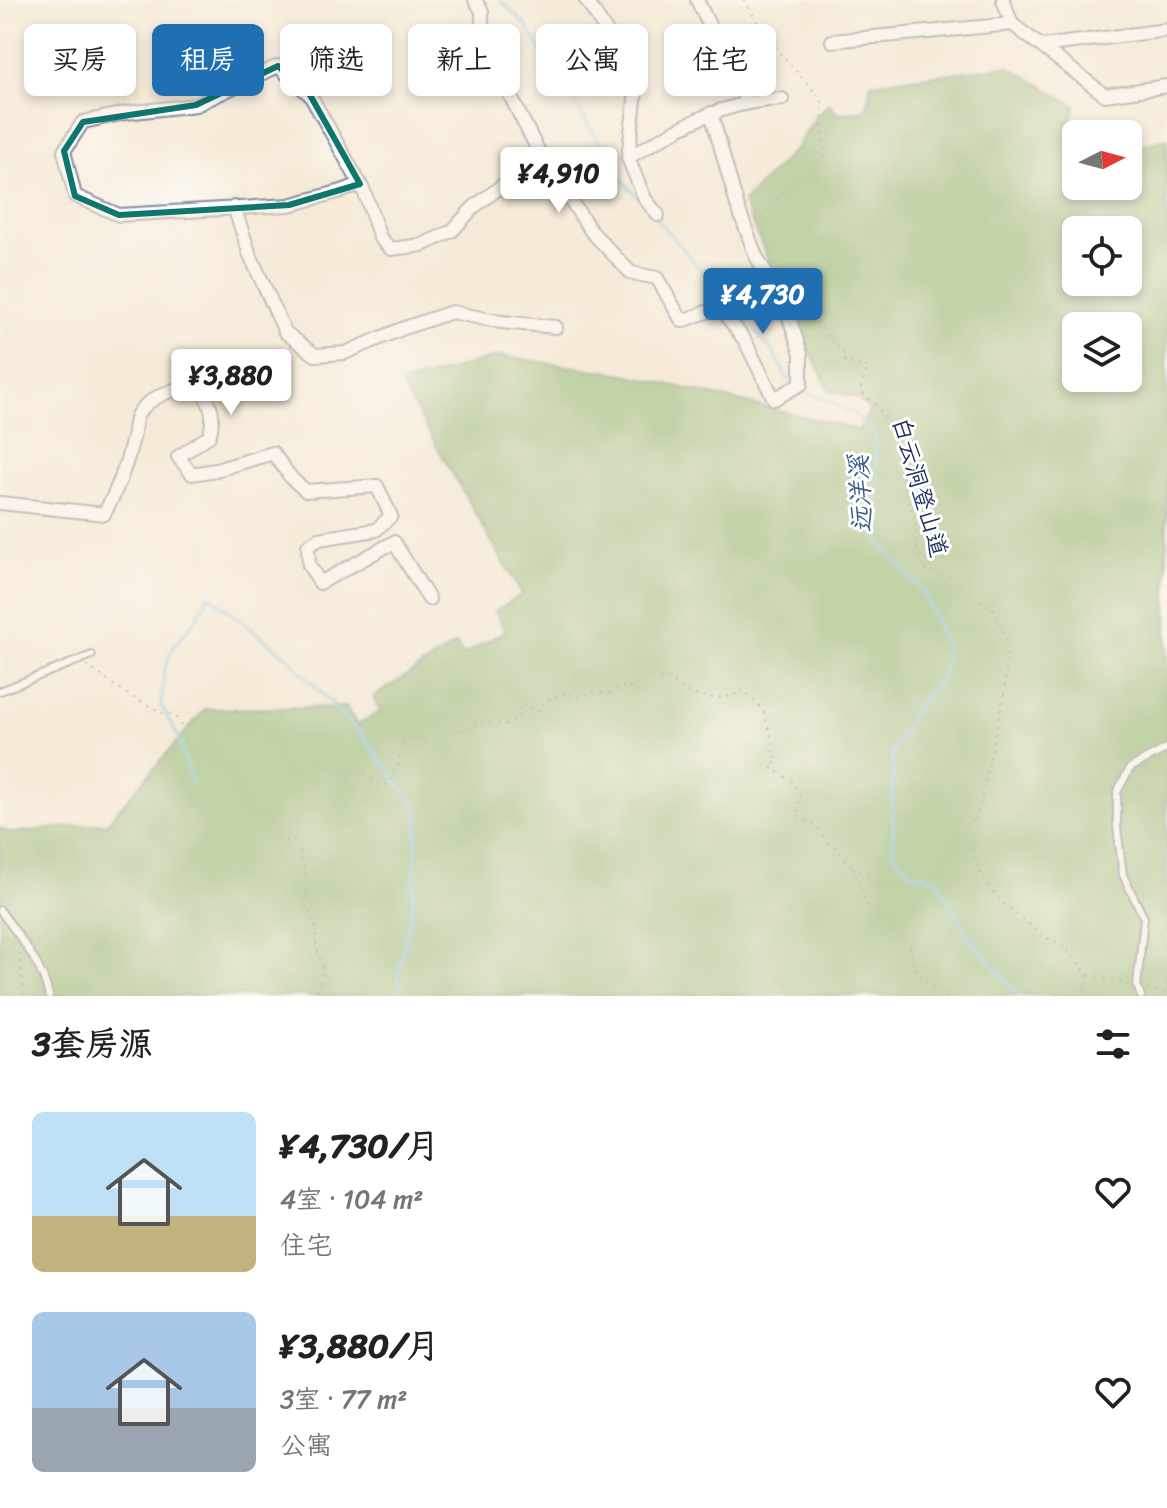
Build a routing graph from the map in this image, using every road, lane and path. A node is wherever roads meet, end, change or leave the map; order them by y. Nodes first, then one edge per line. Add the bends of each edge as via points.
1 (475, 0) edge
2 (586, 0) edge
3 (697, 0) edge
4 (744, 0) edge
5 (1003, 0) edge
6 (1012, 24) junction
7 (1167, 30) edge
8 (832, 41) dead end
9 (1042, 46) junction
10 (1167, 86) edge
11 (782, 99) dead end
12 (747, 103) junction
13 (711, 113) junction
14 (541, 156) junction
15 (628, 158) junction
16 (360, 184) junction
17 (234, 207) junction
18 (658, 215) dead end
19 (556, 327) dead end
20 (0, 503) edge
21 (429, 599) dead end
22 (92, 655) dead end
23 (73, 661) junction
24 (0, 691) edge
25 (212, 735) dead end
26 (1167, 748) edge
27 (977, 818) junction
28 (853, 867) junction
29 (0, 910) edge
30 (19, 949) dead end
31 (1088, 974) junction
32 (1137, 986) junction
33 (1167, 994) edge
34 (24, 996) edge
35 (49, 996) edge
36 (321, 996) edge
37 (947, 996) edge
38 (1084, 996) edge
39 (1141, 996) edge

1 - 14 street via 482,11 482,41
2 - 15 street via 637,83
3 - 12 street
4 - 27 path, 白云洞登山道 via 766,37 822,100 826,154 781,195 762,218 763,229 783,277 823,334 845,355 845,363 868,367 860,391 878,407 894,438 924,569 952,578 993,608 1008,642 1004,694
5 - 6 street
6 - 8 street
6 - 9 street
7 - 9 street
9 - 10 street via 1105,95
11 - 12 street
12 - 13 street
13 - 14 street via 756,256 787,311 801,354 801,384 774,399 745,341 720,307 682,321 657,278 631,273 591,231
13 - 15 street
14 - 16 street via 474,207 452,231 422,245 391,249 380,238
15 - 18 street via 645,199
16 - 17 street via 289,205
16 - 17 street via 310,95 278,66 196,105 83,122 64,151 75,196 119,215
17 - 19 street via 285,332 315,355 345,353 452,312
20 - 21 street via 104,514 134,438 136,415 147,403 186,385 199,386 211,403 214,421 209,436 178,457 192,474 273,453 306,491 377,486 391,516 376,530 319,539 308,546 309,565 320,583 394,542
22 - 23 lane
23 - 24 lane
23 - 36 path via 158,711 173,714 190,750 209,751 210,738 217,742 219,762 245,787 251,807 269,814 279,842 295,839 300,845 306,907 316,926 324,972
25 - 28 path via 207,729 214,722 259,727 297,768 322,765 338,775 366,775 388,785 401,743 410,738 426,742 442,732 473,729 477,722 507,724 521,714 520,704 538,711 566,692 574,697 613,693 620,686 628,689 662,679 707,697 729,699 744,690 763,710 778,760 770,767 793,782 801,798 796,814 817,827
26 - 32 lane via 1130,768 1117,792 1123,875 1144,918
27 - 28 path via 947,854 940,874 925,884 882,883
27 - 31 path, 白云洞登山道 via 970,841 981,875 1002,903 1064,946
28 - 37 path via 871,914 890,923 910,947 922,979
29 - 35 lane via 37,962
30 - 34 path
31 - 32 path
31 - 38 path
32 - 33 path
32 - 39 lane

